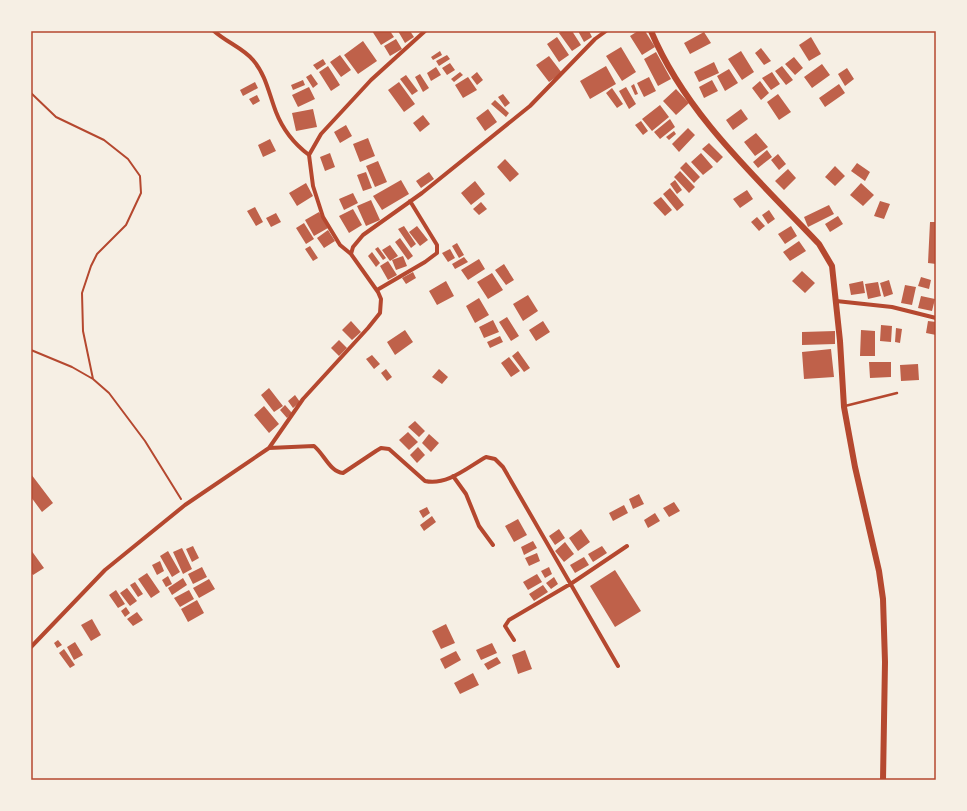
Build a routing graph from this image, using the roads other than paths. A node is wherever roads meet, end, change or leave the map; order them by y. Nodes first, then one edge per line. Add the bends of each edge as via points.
1 (214, 31) edge
2 (425, 31) edge
3 (606, 31) edge
4 (651, 31) edge
5 (309, 155) junction
6 (410, 201) junction
7 (351, 254) junction
8 (377, 290) junction
9 (836, 301) junction
10 (936, 318) edge
11 (897, 393) dead end
12 (844, 407) junction
13 (269, 448) junction
14 (453, 476) junction
15 (493, 545) dead end
16 (627, 546) dead end
17 (572, 583) junction
18 (514, 640) dead end
19 (31, 646) edge
20 (618, 666) dead end
21 (883, 780) edge

1 - 5 street via 253,60 261,71 276,113 286,132 293,143
2 - 5 street via 371,80 321,134
3 - 6 street via 594,40 530,106
4 - 9 street via 657,46 701,115 827,254 832,266
5 - 7 street via 313,186 324,217 340,245
6 - 7 street via 363,235 353,247
6 - 8 street via 438,245 437,253
7 - 8 street
8 - 13 street via 382,304 380,313 304,400
9 - 10 street via 892,307
9 - 12 street
11 - 12 lane
12 - 21 street via 883,599
13 - 14 street via 314,446 321,451 334,470 343,473 381,448 389,449 425,481 438,482
13 - 19 street via 185,505 105,570
14 - 15 street via 466,494 479,526
14 - 17 street via 486,457 500,463
16 - 17 street
17 - 18 street via 506,622 505,626
17 - 20 street

